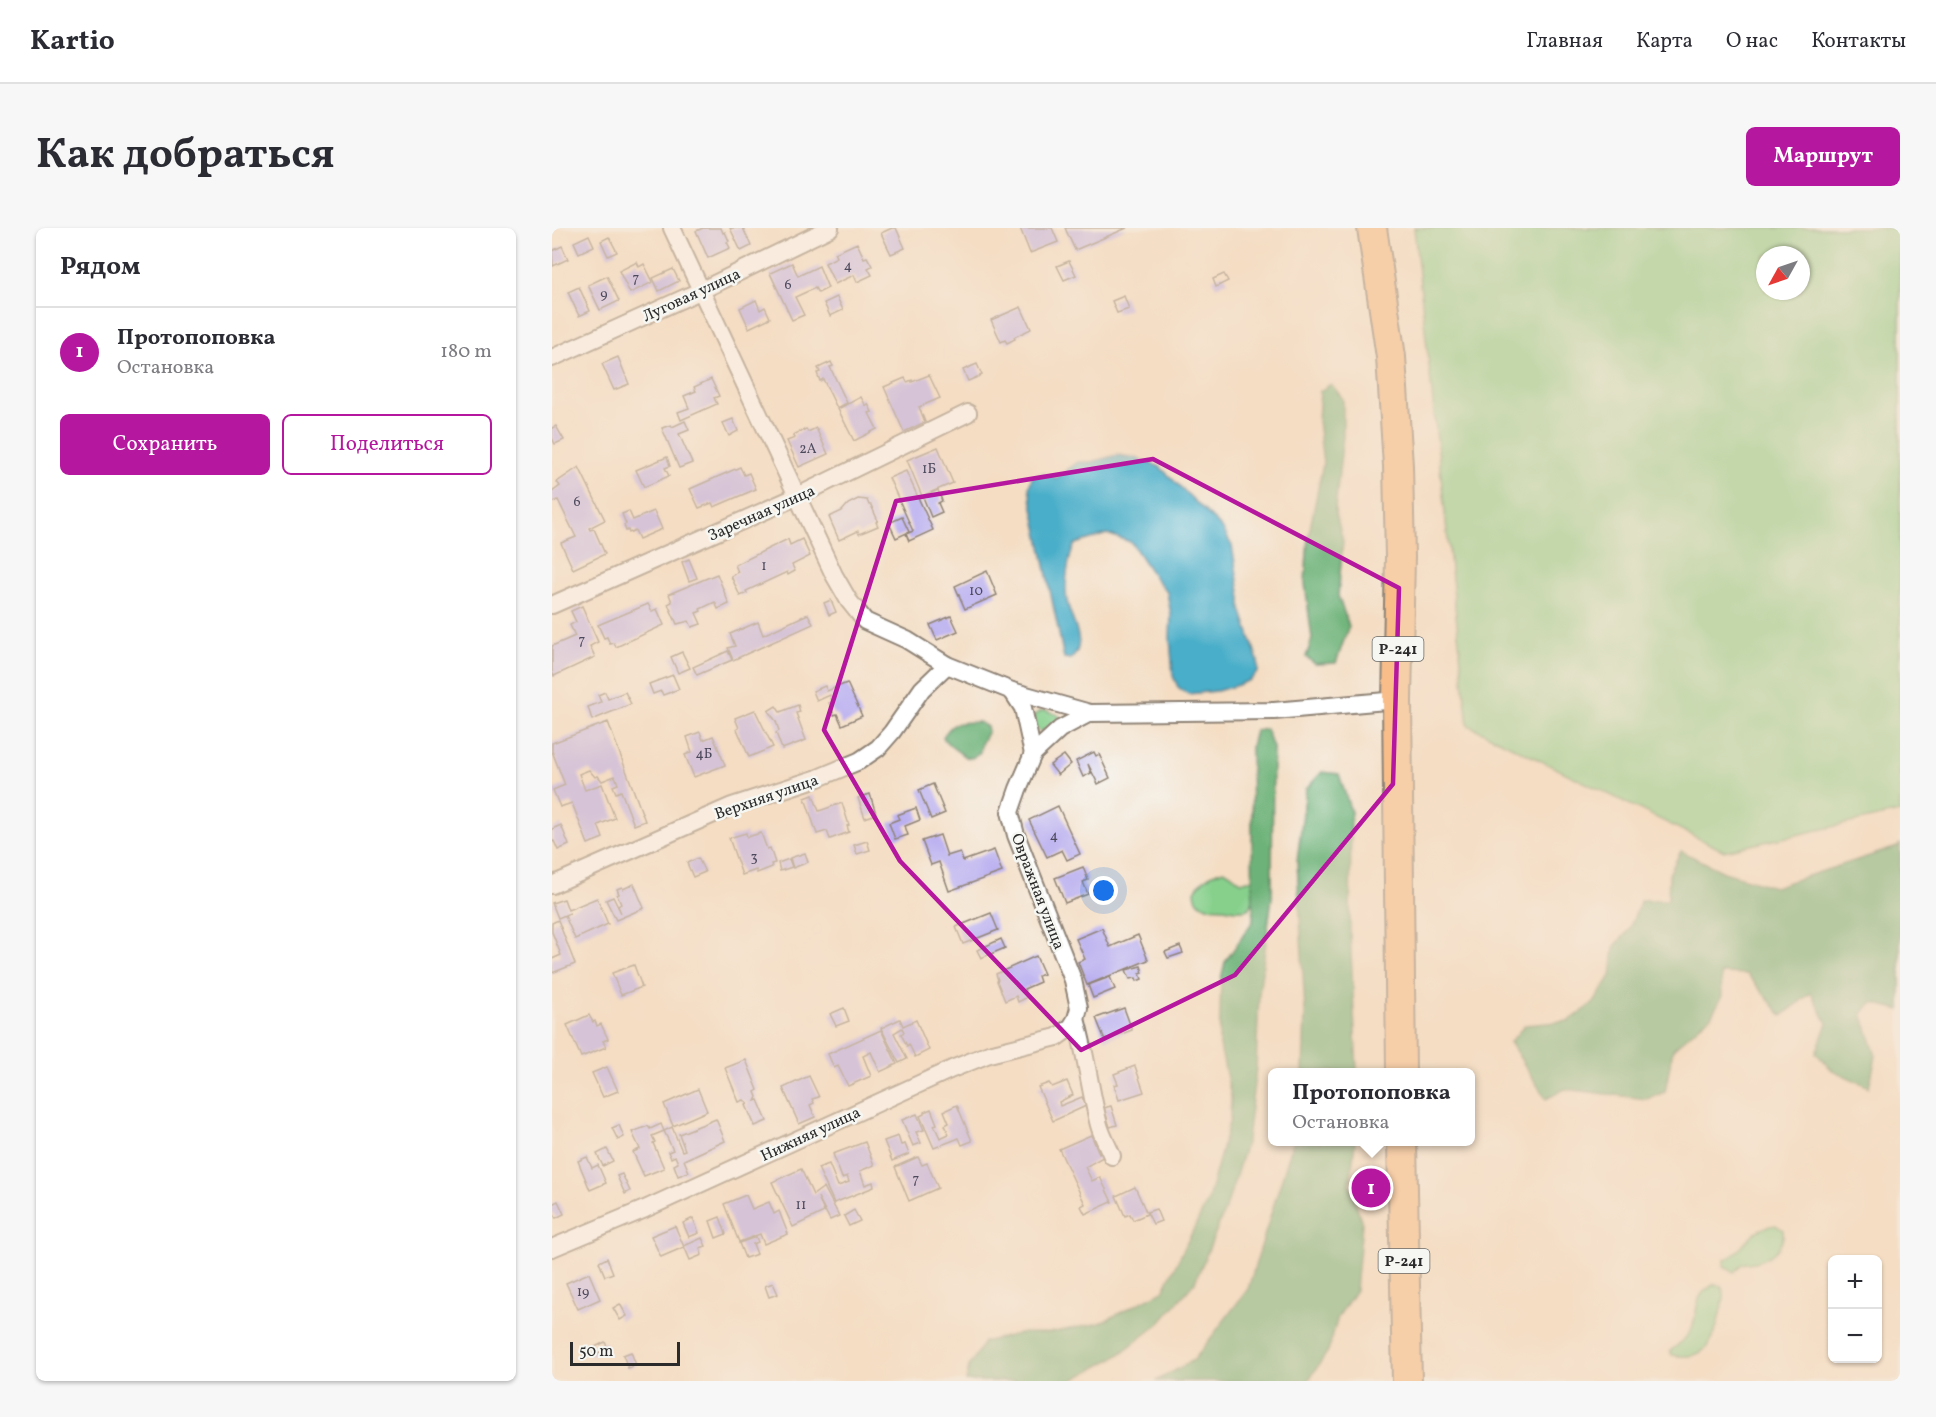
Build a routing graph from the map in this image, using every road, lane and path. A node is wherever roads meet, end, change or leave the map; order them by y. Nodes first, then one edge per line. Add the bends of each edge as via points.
1 (672, 228) edge
2 (830, 228) edge
3 (1372, 228) edge
4 (702, 290) junction
5 (552, 358) edge
6 (968, 412) dead end
7 (798, 496) junction
8 (552, 605) edge
9 (947, 665) junction
10 (1012, 691) junction
11 (1397, 700) junction
12 (1090, 713) junction
13 (1033, 754) junction
14 (552, 885) edge
15 (1074, 1023) junction
16 (1401, 1068) edge
17 (1402, 1146) edge
18 (1112, 1156) dead end
19 (552, 1248) edge
20 (1407, 1381) edge

1 - 4 street
2 - 4 street, Луговая улица
3 - 11 highway, Р-241 via 1391,357 1398,466
4 - 5 street, Луговая улица
4 - 7 street
6 - 7 street, Заречная улица
7 - 8 street, Заречная улица
7 - 9 street via 834,575 865,621 907,640
9 - 10 street
9 - 14 street, Верхняя улица via 922,689 878,748 859,761 732,806
10 - 12 street
10 - 13 street via 1023,708
11 - 12 street via 1274,711
11 - 16 highway, Р-241
12 - 13 street, Овражная улица via 1060,729
13 - 15 street, Овражная улица via 1011,812 1016,835 1073,980 1079,1008
15 - 18 street, Овражная улица via 1083,1043 1100,1128
15 - 19 street, Нижняя улица via 1057,1037 989,1054 952,1069
17 - 20 highway, Р-241

